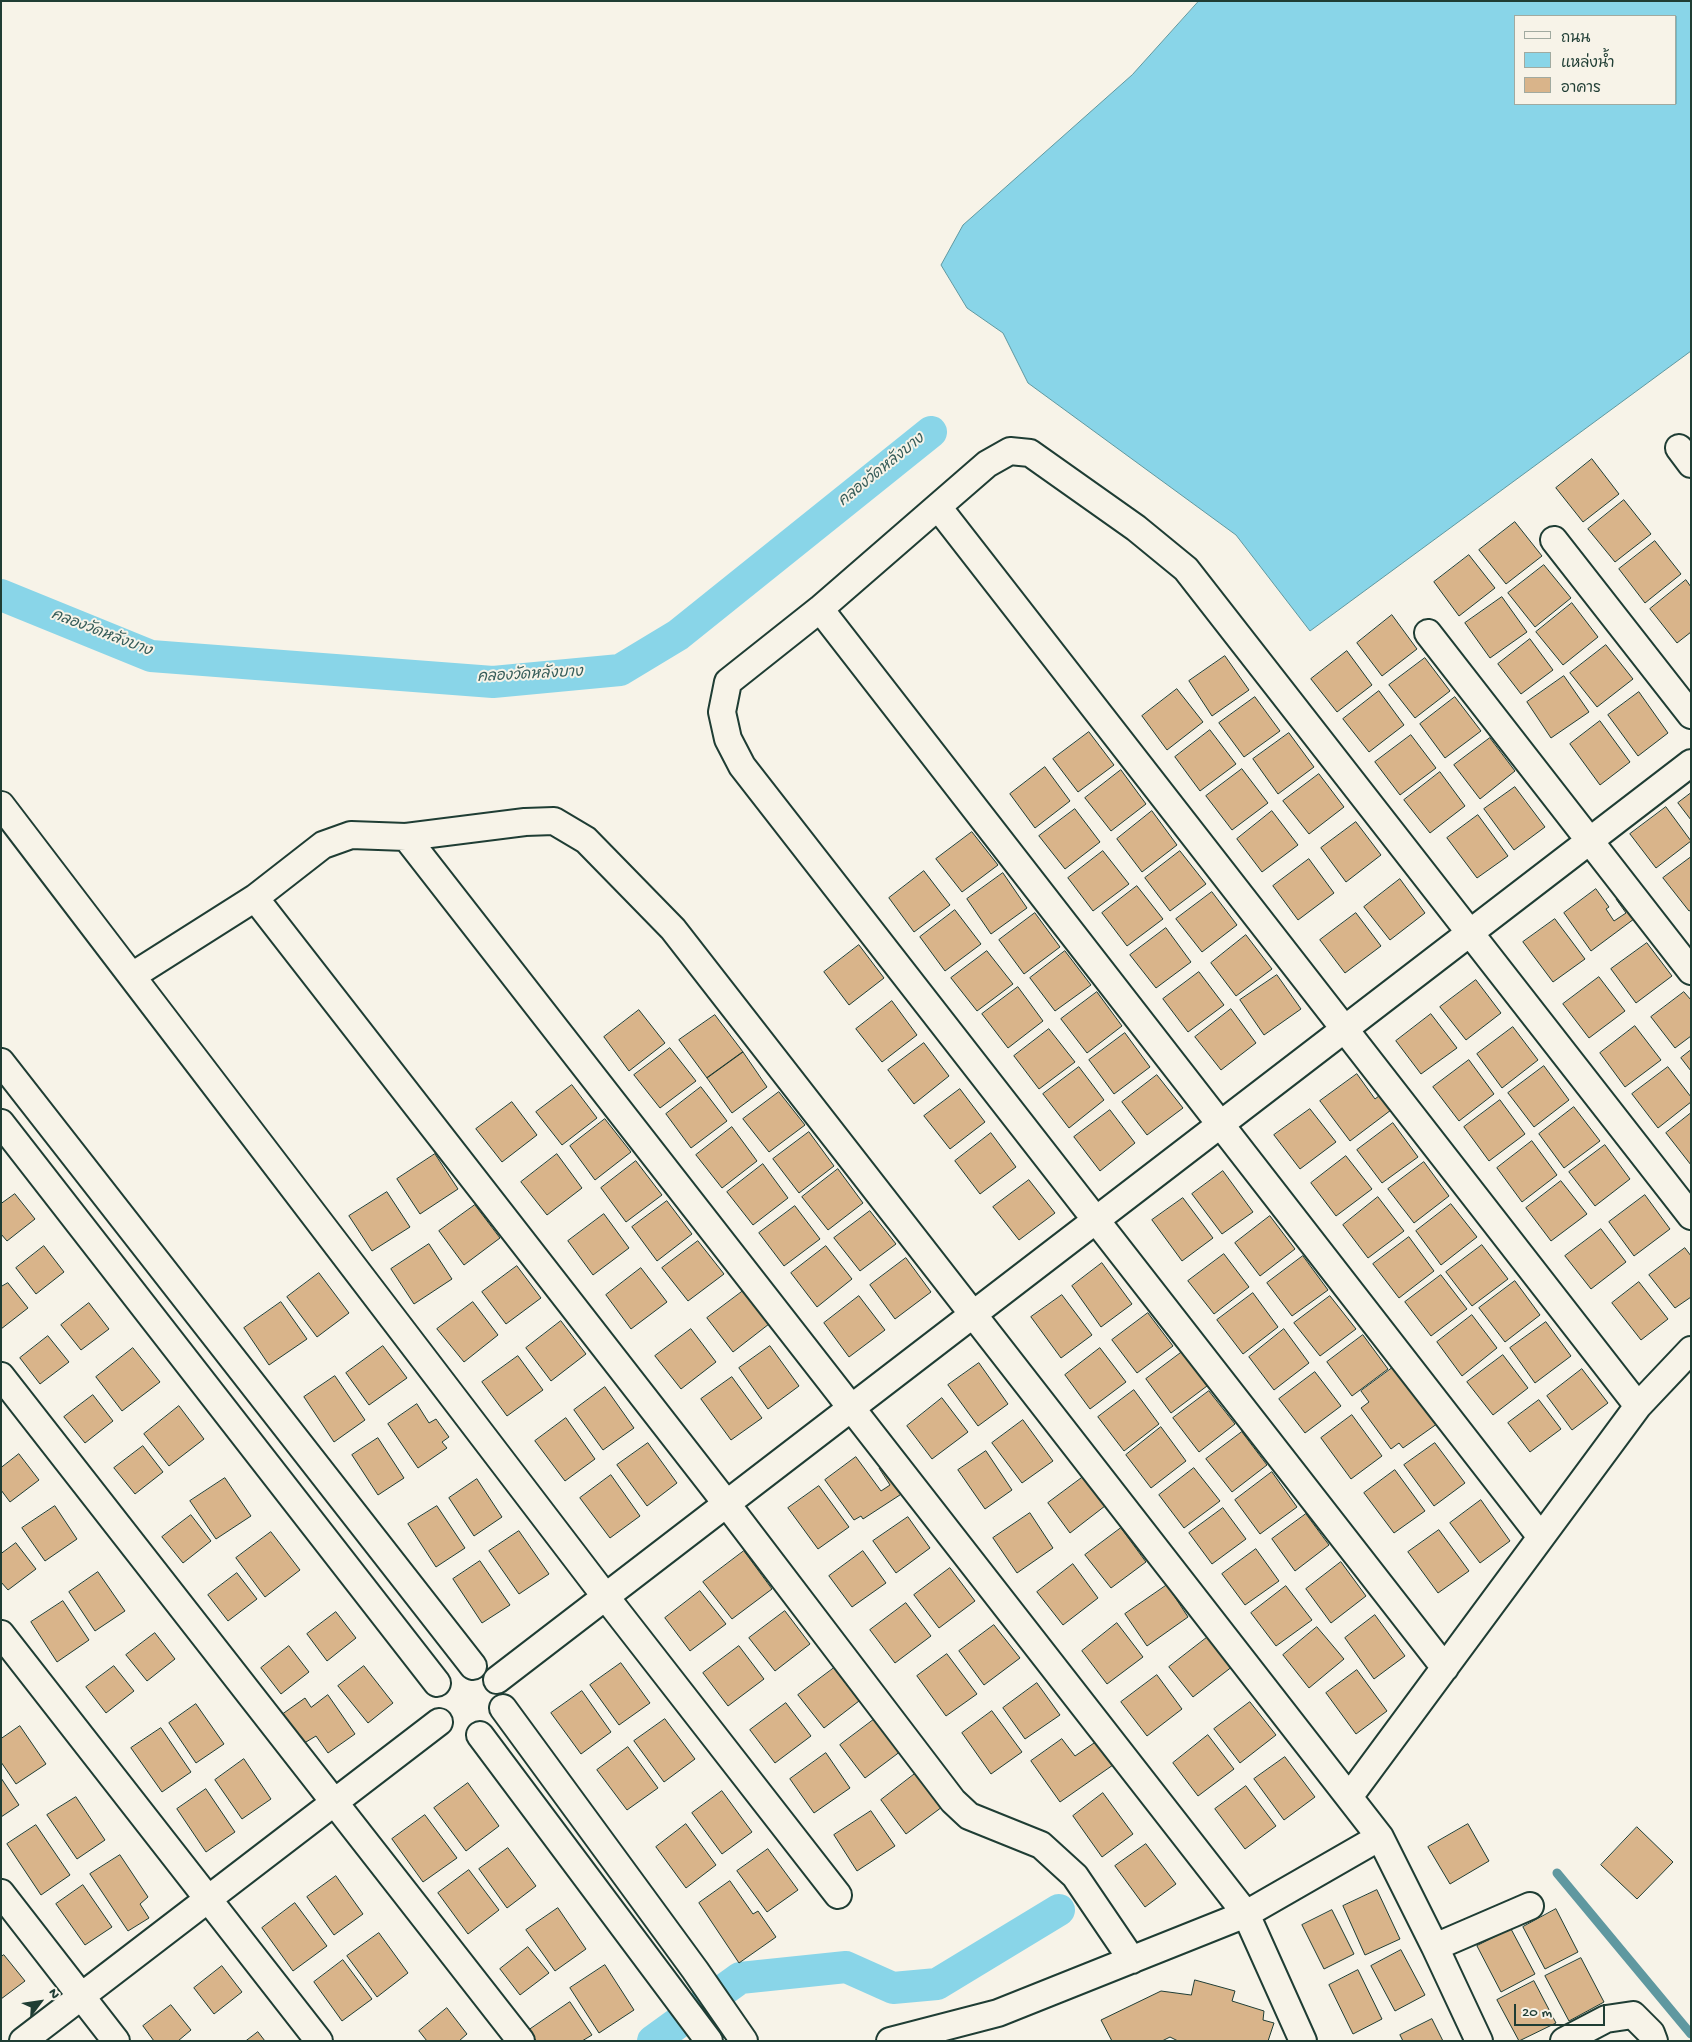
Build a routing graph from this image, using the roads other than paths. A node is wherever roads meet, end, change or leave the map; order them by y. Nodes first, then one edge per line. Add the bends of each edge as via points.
1 (938, 507) junction
2 (1554, 540) dead end
3 (820, 609) junction
4 (1428, 633) dead end
5 (1691, 716) edge
6 (1691, 763) edge
7 (1, 805) edge
8 (406, 836) junction
9 (1589, 840) junction
10 (256, 898) junction
11 (1469, 933) junction
12 (1691, 971) edge
13 (132, 976) junction
14 (1344, 1029) junction
15 (1, 1062) edge
16 (1, 1123) edge
17 (1220, 1124) junction
18 (1691, 1216) edge
19 (1096, 1220) junction
20 (157, 1262) junction
21 (130, 1289) junction
22 (973, 1314) junction
23 (1691, 1350) edge
24 (1, 1376) edge
25 (1638, 1406) junction
26 (850, 1408) junction
27 (726, 1503) junction
28 (1541, 1537) junction
29 (605, 1596) junction
30 (1, 1634) edge
31 (474, 1666) junction
32 (1444, 1668) junction
33 (496, 1680) junction
34 (437, 1683) junction
35 (503, 1708) junction
36 (439, 1722) junction
37 (480, 1735) junction
38 (1349, 1797) junction
39 (334, 1803) junction
40 (1380, 1837) junction
41 (1, 1893) edge
42 (838, 1895) dead end
43 (208, 1899) junction
44 (1530, 1906) dead end
45 (1246, 1914) junction
46 (1435, 1947) junction
47 (1132, 1960) junction
48 (82, 1996) junction
49 (705, 2035) edge
50 (23, 2041) edge
51 (116, 2041) edge
52 (319, 2041) edge
53 (521, 2041) edge
54 (744, 2041) edge
55 (890, 2041) edge
56 (1303, 2041) edge
57 (1479, 2041) edge
58 (1564, 2041) edge
59 (1654, 2041) edge

1 - 3 street
1 - 11 street via 986,464 1010,451 1023,452 1053,468 1136,528 1186,569
1 - 14 street
2 - 5 street
3 - 17 street
3 - 19 street via 728,682 722,712 728,740 742,766
4 - 9 street
6 - 9 street
7 - 13 street
8 - 10 street via 351,836 323,845
8 - 22 street via 554,821 586,840 673,928
8 - 26 street
9 - 11 street
9 - 12 street
10 - 13 street
10 - 27 street
11 - 14 street
11 - 18 street
13 - 29 street
14 - 17 street
14 - 25 street
15 - 20 street
16 - 21 street
17 - 19 street
17 - 28 street
19 - 22 street
19 - 32 street
20 - 21 street
20 - 31 street
21 - 34 street
22 - 26 street
22 - 38 street
23 - 25 street
24 - 39 street
25 - 28 street
26 - 27 street
26 - 45 street
27 - 29 street
27 - 47 street via 953,1801 969,1816 1040,1845 1075,1876
28 - 32 street
29 - 33 street
29 - 42 street
30 - 43 street
31 - 33 street via 490,1673
31 - 34 street via 453,1669
32 - 38 street
33 - 35 street via 501,1689
34 - 36 street via 432,1703
35 - 37 street via 495,1725
35 - 54 street
36 - 37 street via 457,1736
36 - 39 street
37 - 49 street
38 - 40 street
39 - 43 street
39 - 53 street
40 - 45 street
40 - 46 street
41 - 48 street
43 - 48 street
43 - 52 street
44 - 46 street
45 - 47 street
45 - 56 street
46 - 57 street
47 - 55 street via 998,2013
48 - 50 street
48 - 51 street
58 - 59 street via 1606,2019 1633,2015 1651,2033

